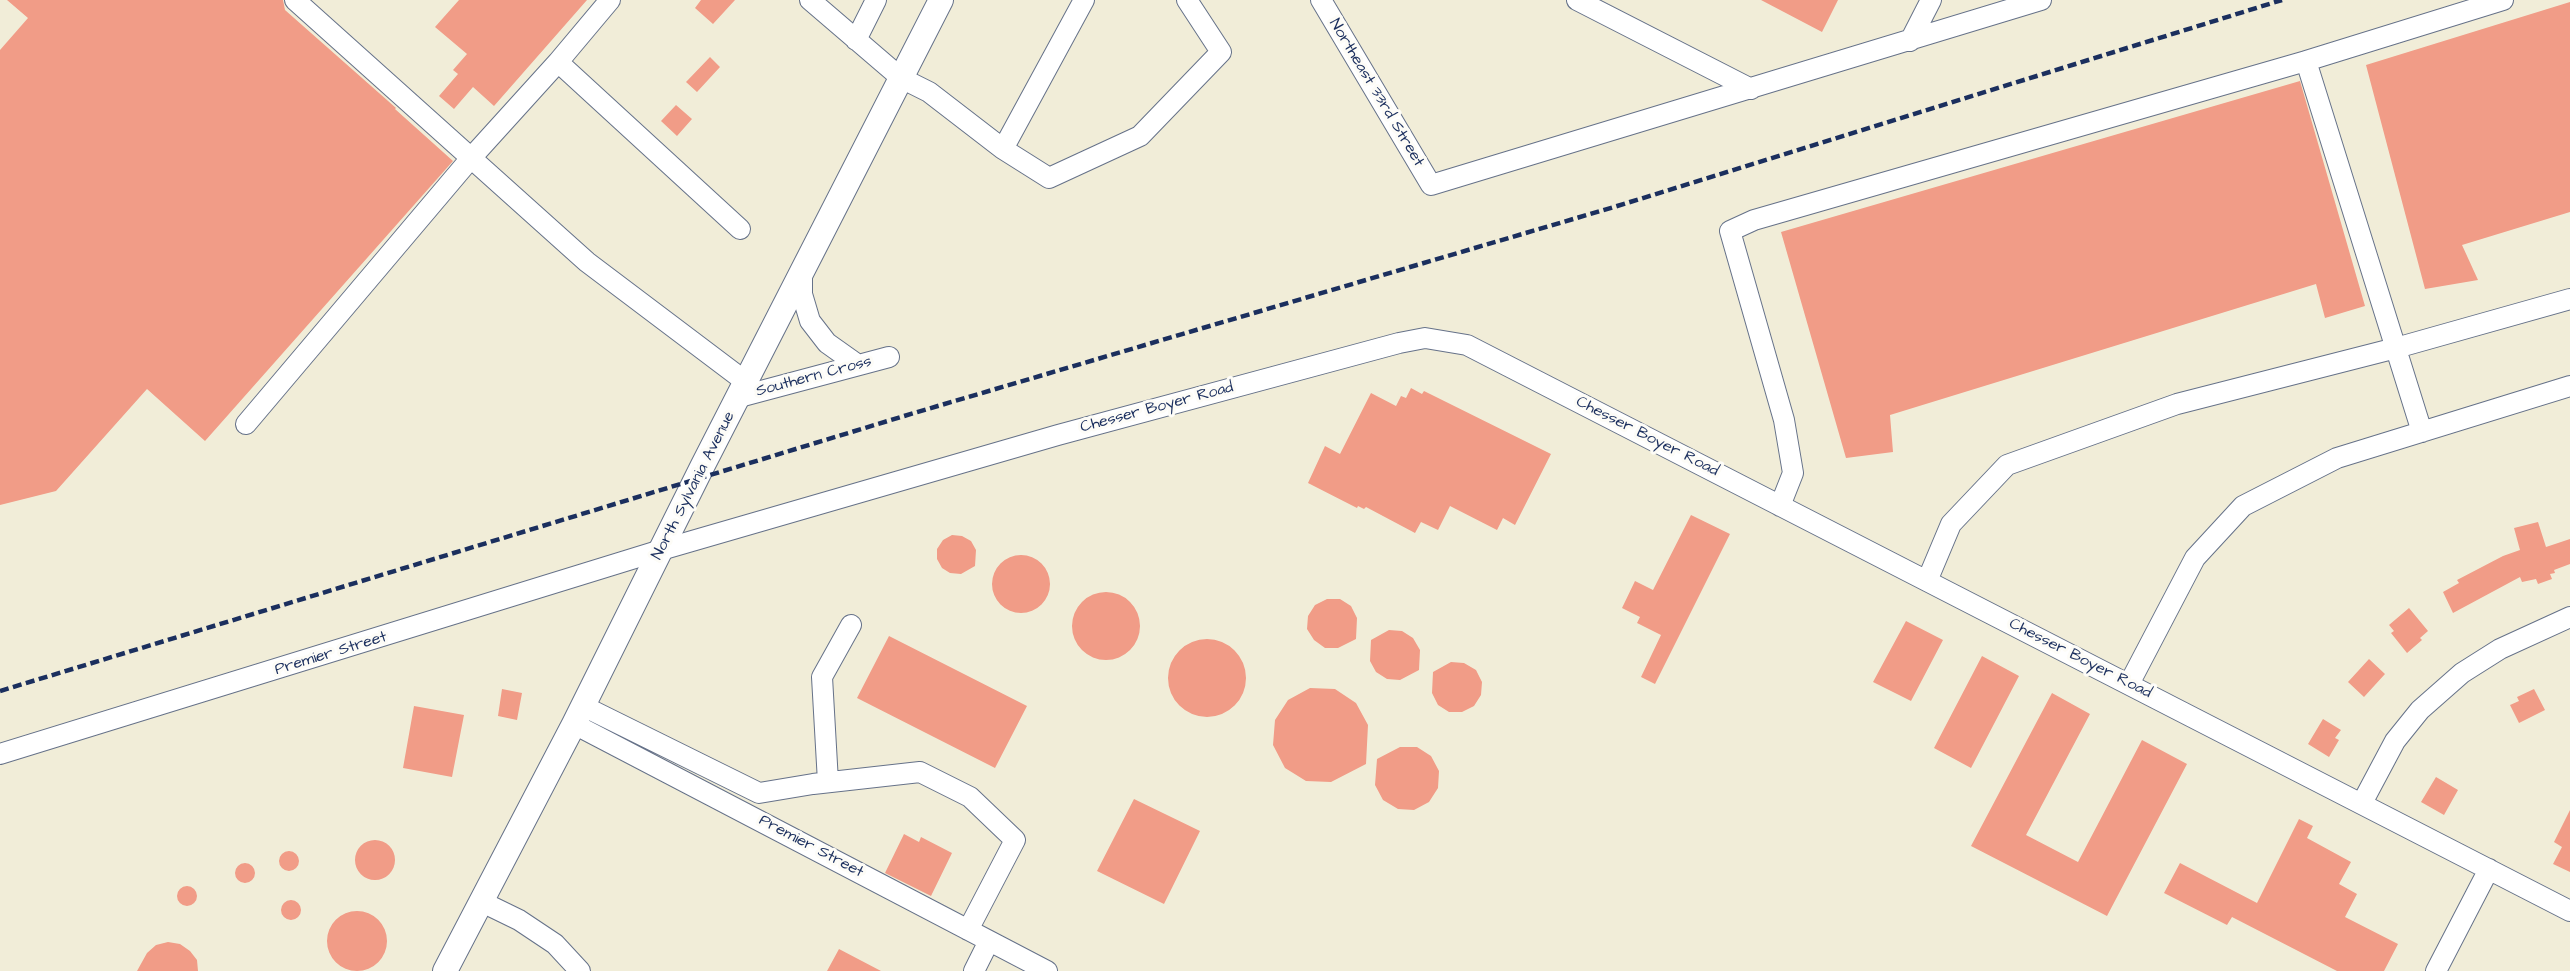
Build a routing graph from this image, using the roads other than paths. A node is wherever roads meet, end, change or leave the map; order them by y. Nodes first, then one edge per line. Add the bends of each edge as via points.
1 (295, 0) edge
2 (610, 0) edge
3 (810, 0) edge
4 (876, 0) edge
5 (941, 0) edge
6 (1084, 0) edge
7 (1187, 0) edge
8 (1321, 0) edge
9 (1577, 0) edge
10 (1931, 0) edge
11 (2041, 0) edge
12 (2503, 0) edge
13 (856, 40) junction
14 (1910, 41) junction
15 (2306, 61) junction
16 (558, 62) junction
17 (901, 78) junction
18 (1751, 89) junction
19 (1003, 149) junction
20 (471, 158) junction
21 (740, 229) dead end
22 (802, 273) junction
23 (2570, 299) edge
24 (2396, 348) junction
25 (889, 357) dead end
26 (858, 365) junction
27 (2570, 386) edge
28 (742, 390) junction
29 (246, 424) dead end
30 (2422, 432) junction
31 (1780, 506) junction
32 (661, 550) junction
33 (1927, 581) junction
34 (2570, 617) edge
35 (851, 625) dead end
36 (2129, 684) junction
37 (578, 715) junction
38 (0, 754) edge
39 (828, 782) junction
40 (2362, 803) junction
41 (2489, 869) junction
42 (480, 901) junction
43 (2570, 911) edge
44 (968, 930) junction
45 (989, 941) junction
46 (445, 971) edge
47 (580, 971) edge
48 (974, 971) edge
49 (1047, 971) edge
50 (2436, 971) edge

1 - 20 street
2 - 16 street
3 - 13 street
4 - 13 street
5 - 17 main road, North Sylvania Avenue
6 - 19 street
7 - 19 street via 1221,52 1140,136 1049,178
8 - 18 street, Northeast 33rd Street via 1431,185
9 - 18 street
10 - 14 street
11 - 14 street
12 - 15 street
13 - 17 street
14 - 18 street
15 - 24 street
15 - 31 street via 1754,220 1730,231 1784,420 1793,473
16 - 20 street
16 - 21 street
17 - 19 street via 929,92
17 - 22 main road, North Sylvania Avenue
20 - 28 street via 587,262
20 - 29 street
22 - 26 street via 802,294 810,321 827,343
22 - 28 main road, North Sylvania Avenue
23 - 24 street
24 - 30 street
24 - 33 street via 2176,404 2007,465 1951,524
25 - 26 street, Southern Cross
26 - 28 street, Southern Cross
27 - 30 street
28 - 32 main road, North Sylvania Avenue
30 - 36 street via 2337,458 2243,506 2195,558
31 - 32 street, Chesser Boyer Road via 1467,345 1425,338 1058,435
31 - 33 street, Chesser Boyer Road
32 - 37 main road, North Sylvania Avenue
32 - 38 street, Premier Street
33 - 36 street, Chesser Boyer Road
34 - 40 street via 2500,648 2453,680 2420,710 2395,741
35 - 39 street via 822,677
36 - 40 street, Chesser Boyer Road
37 - 39 street via 759,793
37 - 42 main road, North Sylvania Avenue
37 - 44 street, Premier Street
39 - 44 street via 920,772 970,797 1015,840
40 - 41 street, Chesser Boyer Road
41 - 43 street, Chesser Boyer Road
41 - 50 street
42 - 46 main road, North Sylvania Avenue
42 - 47 street via 555,944
44 - 45 street, Premier Street
45 - 48 street
45 - 49 street, Premier Street

